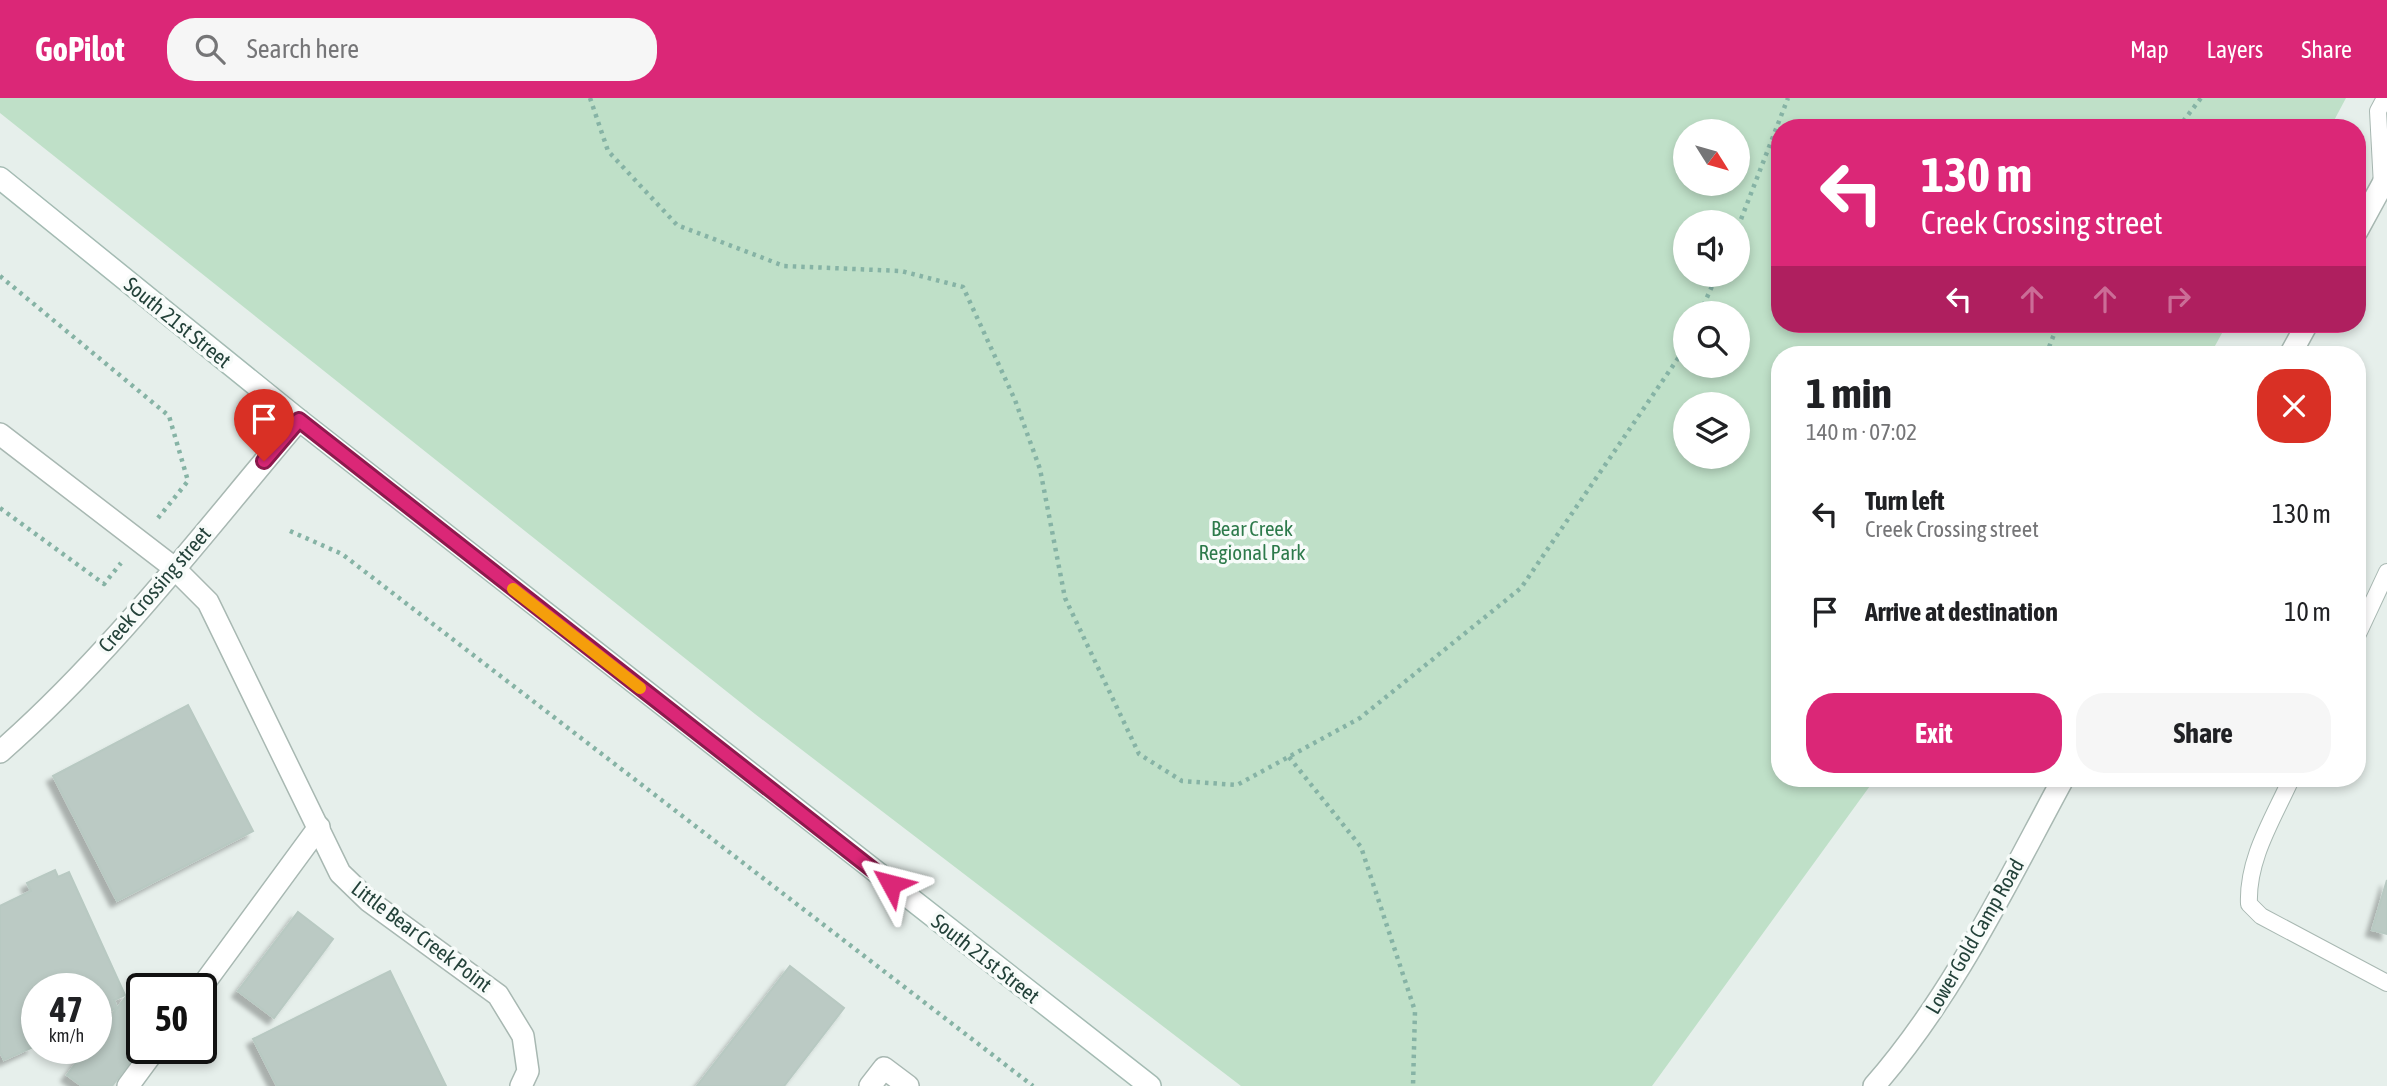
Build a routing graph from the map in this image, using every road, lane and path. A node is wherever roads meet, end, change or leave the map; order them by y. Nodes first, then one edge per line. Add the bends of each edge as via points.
1 (590, 98) edge
2 (1788, 98) edge
3 (2201, 98) edge
4 (2385, 98) edge
5 (1780, 119) edge
6 (2185, 119) edge
7 (1771, 142) edge
8 (0, 178) edge
9 (2384, 181) edge
10 (1744, 210) edge
11 (2366, 214) edge
12 (0, 276) edge
13 (1673, 366) edge
14 (299, 420) junction
15 (0, 434) edge
16 (0, 508) edge
17 (290, 531) dead end
18 (139, 541) junction
19 (173, 567) junction
20 (2387, 572) edge
21 (2366, 617) edge
22 (0, 752) edge
23 (1289, 757) junction
24 (2058, 787) edge
25 (2287, 787) edge
26 (319, 827) junction
27 (212, 973) edge
28 (2387, 983) edge
29 (144, 1064) edge
30 (128, 1086) edge
31 (521, 1086) edge
32 (870, 1086) edge
33 (908, 1086) edge
34 (1033, 1086) edge
35 (1150, 1086) edge
36 (1413, 1086) edge
37 (1874, 1086) edge

1 - 23 path via 608,150 677,225 784,265 901,271 963,287 1015,400 1040,468 1065,598 1139,754 1182,781 1237,785
2 - 5 path
3 - 6 path
4 - 9 lane via 2378,111
7 - 10 path
8 - 14 street, South 21st Street
9 - 11 street
12 - 18 path via 169,416 188,481
13 - 23 path via 1521,588 1360,718
14 - 19 street, Creek Crossing street
14 - 35 street, South 21st Street
15 - 18 street, Little Bear Creek Point
16 - 18 path via 104,584
17 - 34 path via 342,554
18 - 19 street, Little Bear Creek Point
19 - 22 street, Creek Crossing street via 37,719
19 - 26 street, Little Bear Creek Point via 208,602
20 - 21 lane
23 - 36 path via 1361,847 1415,1011
24 - 37 street, Lower Gold Camp Road via 1932,1011
25 - 28 lane via 2256,855 2249,904 2261,916
26 - 27 street
26 - 31 street, Little Bear Creek Point via 340,873 369,901 498,995 523,1037 528,1070
29 - 30 street
32 - 33 street via 884,1068

